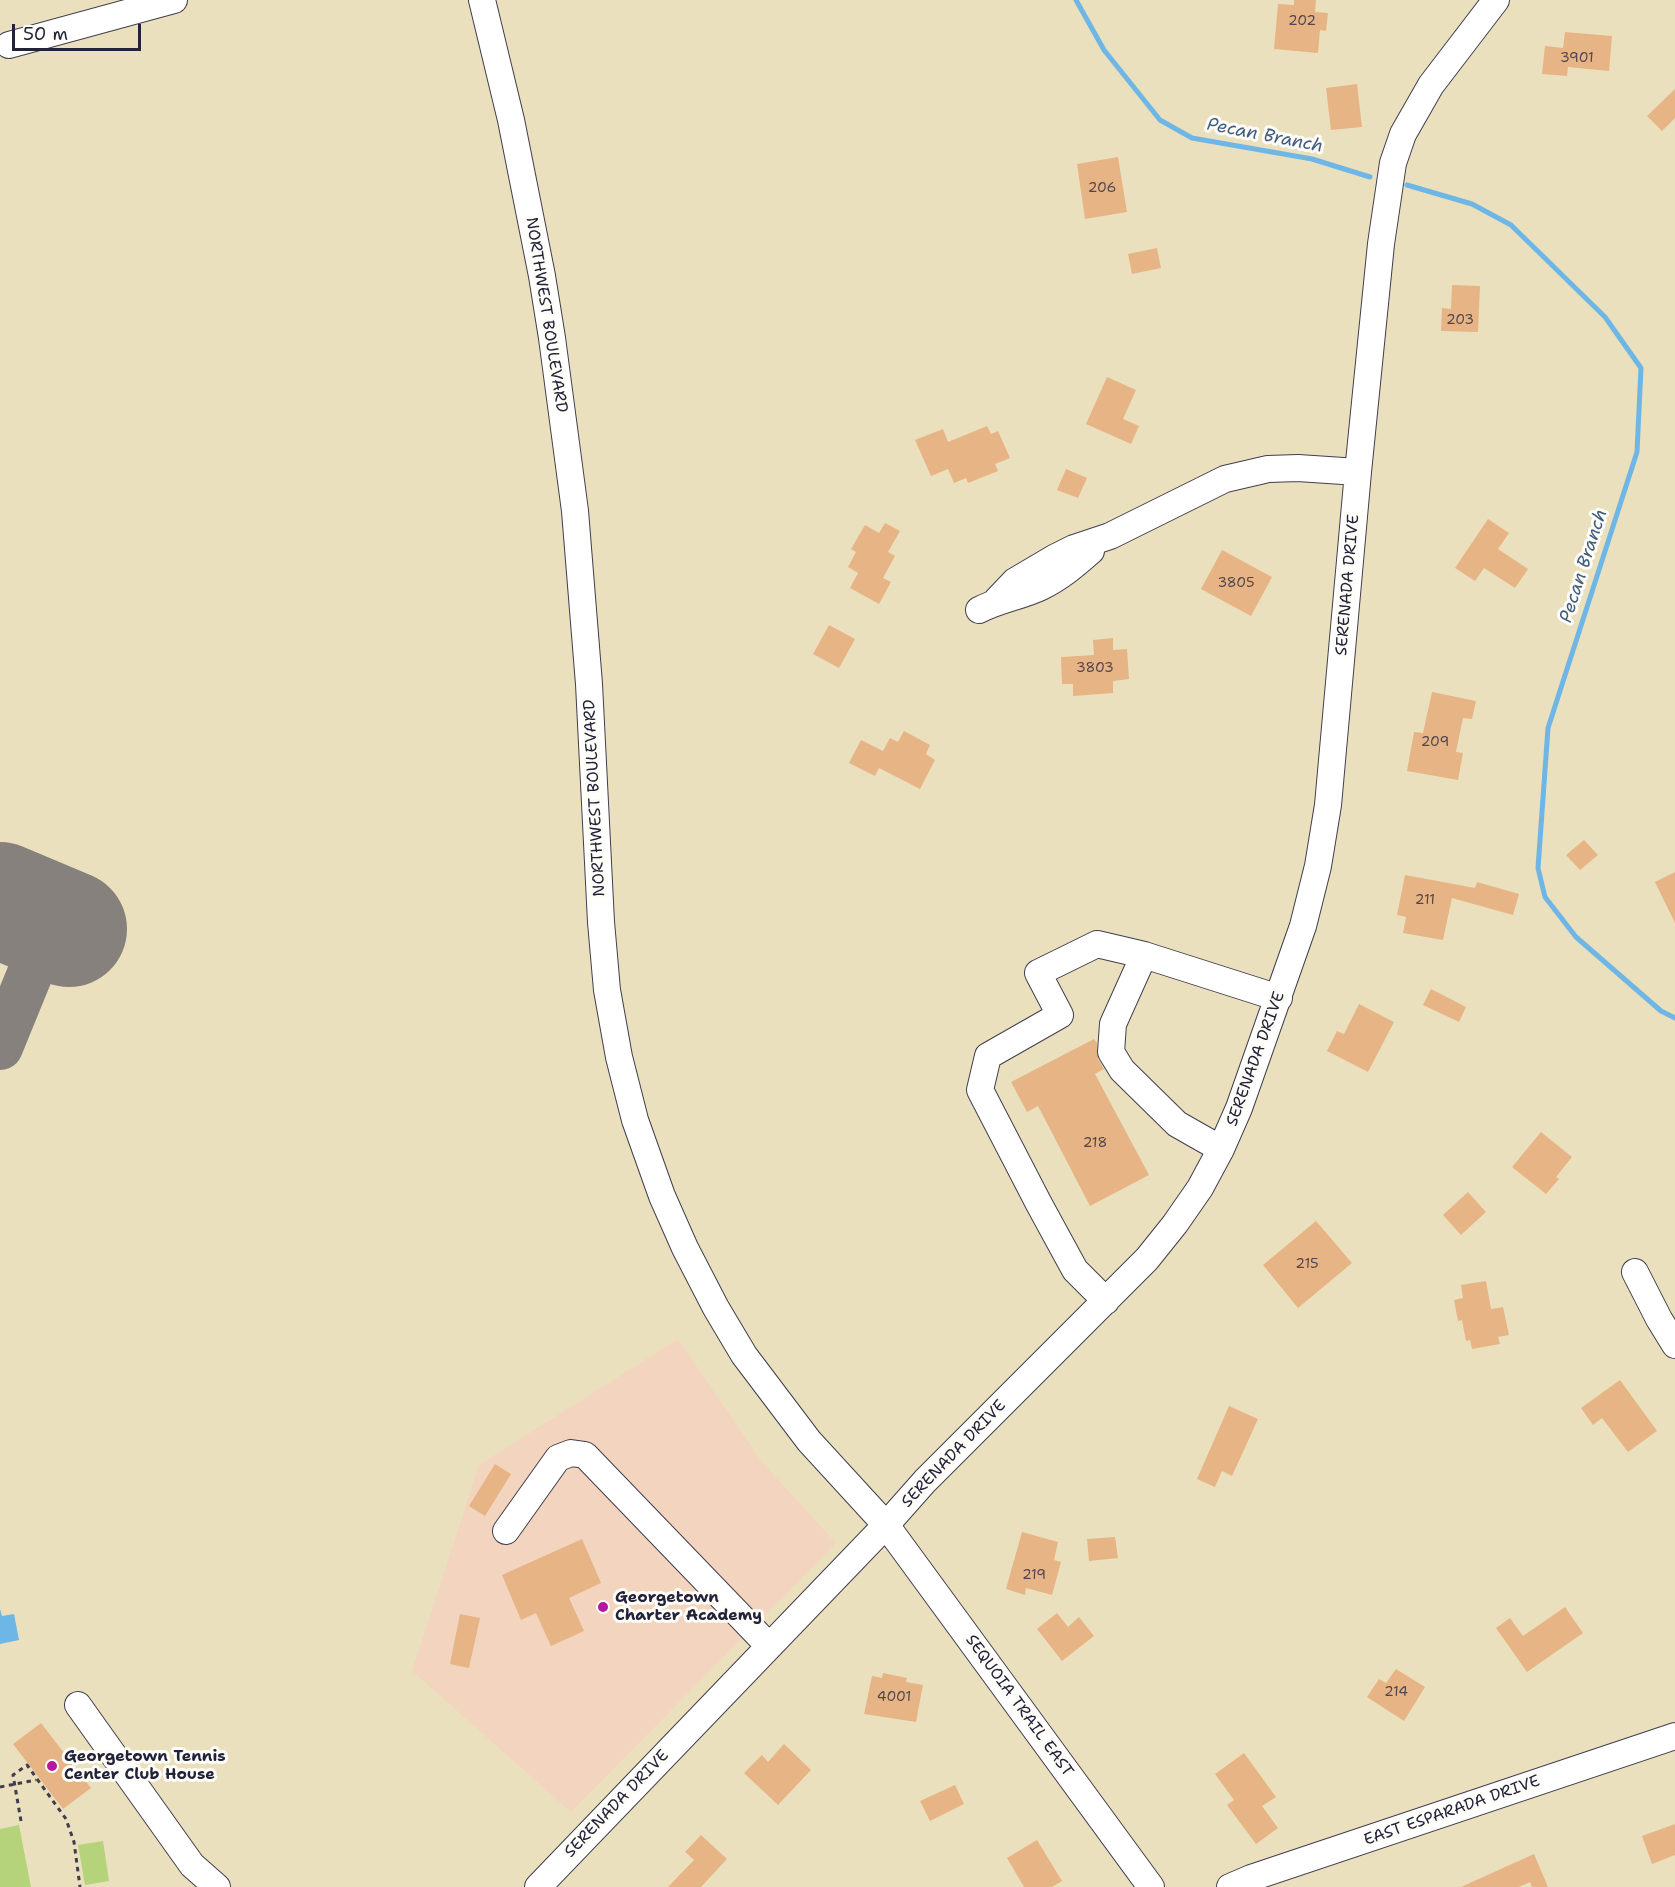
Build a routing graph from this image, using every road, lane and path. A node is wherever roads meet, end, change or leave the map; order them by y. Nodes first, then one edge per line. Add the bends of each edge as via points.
1 (174, 0) edge
2 (482, 0) edge
3 (1496, 0) edge
4 (9, 45) dead end
5 (1358, 472) junction
6 (987, 605) dead end
7 (1144, 955) junction
8 (1279, 998) junction
9 (1221, 1149) junction
10 (1635, 1272) dead end
11 (1106, 1301) junction
12 (1675, 1345) edge
13 (886, 1525) junction
14 (506, 1531) dead end
15 (769, 1646) junction
16 (78, 1705) dead end
17 (1675, 1736) edge
18 (38, 1779) junction
19 (15, 1784) junction
20 (0, 1787) edge
21 (21, 1821) dead end
22 (80, 1887) edge
23 (218, 1887) edge
24 (538, 1887) edge
25 (1151, 1887) edge
26 (1230, 1887) edge

1 - 4 street
2 - 13 street, NORTHWEST BOULEVARD via 511,120 552,338 579,551 607,990 635,1120 684,1248 744,1355 809,1441
3 - 5 street, SERENADA DRIVE via 1431,85 1403,134 1393,163
5 - 6 street via 1298,468 1253,471 1211,484 1110,536 1058,578
5 - 8 street, SERENADA DRIVE via 1328,805 1303,926
7 - 8 street
7 - 9 street via 1113,1024 1111,1052 1122,1070 1177,1124
7 - 11 street via 1097,944 1038,973 1060,1015 988,1056 980,1090 1075,1270
8 - 9 street, SERENADA DRIVE
9 - 11 street, SERENADA DRIVE via 1175,1224
10 - 12 street
11 - 13 street, SERENADA DRIVE via 925,1481
13 - 15 street, SERENADA DRIVE
13 - 25 street, SEQUOIA TRAIL EAST
14 - 15 street via 558,1458 571,1453 585,1455
15 - 24 street, SERENADA DRIVE
16 - 23 street via 192,1865
17 - 26 street, EAST ESPARADA DRIVE
18 - 19 path
18 - 19 path via 27,1765 14,1775
18 - 22 path via 66,1819 74,1842
19 - 20 path
19 - 21 path

